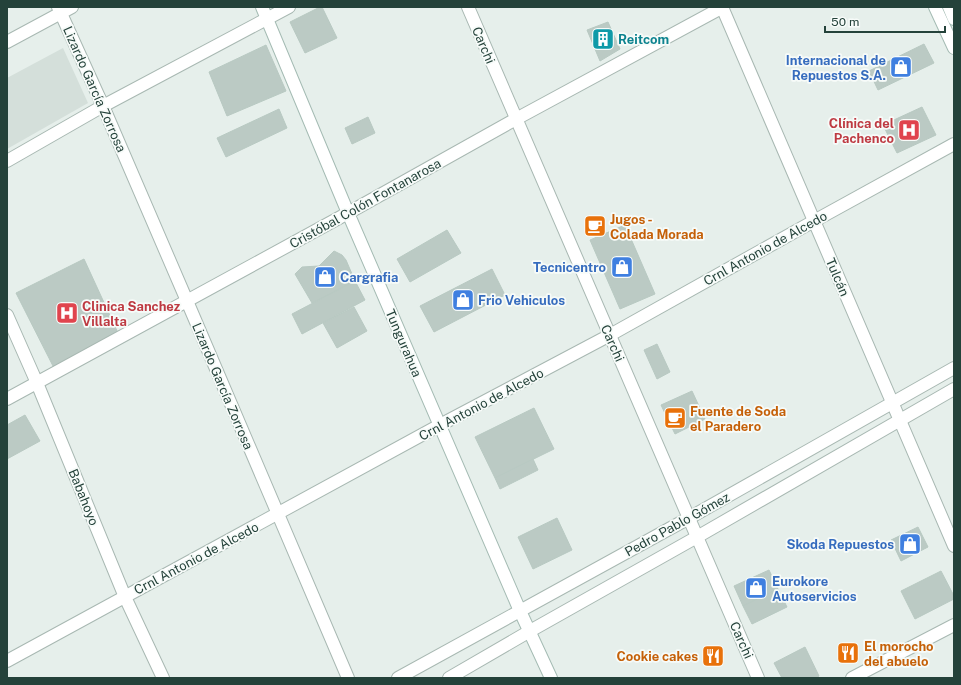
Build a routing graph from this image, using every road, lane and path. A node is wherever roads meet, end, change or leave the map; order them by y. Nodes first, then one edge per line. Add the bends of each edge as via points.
1 (72, 7) edge
2 (262, 7) edge
3 (289, 7) edge
4 (468, 7) edge
5 (722, 7) edge
6 (935, 7) edge
7 (949, 7) edge
8 (60, 10) edge
9 (267, 18) junction
10 (954, 19) edge
11 (7, 42) edge
12 (954, 48) edge
13 (103, 106) junction
14 (516, 119) junction
15 (954, 144) edge
16 (7, 161) edge
17 (348, 213) junction
18 (814, 221) junction
19 (187, 301) junction
20 (7, 315) edge
21 (610, 335) junction
22 (954, 368) edge
23 (37, 383) junction
24 (954, 389) edge
25 (7, 399) edge
26 (893, 403) junction
27 (900, 420) junction
28 (440, 426) junction
29 (278, 514) junction
30 (689, 518) junction
31 (697, 537) junction
32 (954, 546) edge
33 (125, 597) junction
34 (520, 611) junction
35 (954, 625) edge
36 (530, 631) junction
37 (7, 661) edge
38 (163, 678) edge
39 (348, 678) edge
40 (398, 678) edge
41 (449, 678) edge
42 (551, 678) edge
43 (758, 678) edge
44 (852, 678) edge

1 - 8 street
2 - 9 street, Tungurahua
3 - 9 street
4 - 14 street, Carchi
5 - 14 street, Cristóbal Colón Fontanarosa
5 - 18 street, Tulcán
6 - 12 street
7 - 10 street
8 - 11 street
8 - 13 street, Lizardo García Zorrosa
9 - 13 street
9 - 17 street, Tungurahua
13 - 16 street
13 - 19 street, Lizardo García Zorrosa
14 - 17 street, Cristóbal Colón Fontanarosa
14 - 21 street, Carchi
15 - 18 street, Crnl Antonio de Alcedo
17 - 19 street, Cristóbal Colón Fontanarosa
17 - 28 street, Tungurahua
18 - 21 street, Crnl Antonio de Alcedo
18 - 26 street, Tulcán
19 - 23 street, Cristóbal Colón Fontanarosa
19 - 29 street, Lizardo García Zorrosa
20 - 23 street, Babahoyo
21 - 28 street, Crnl Antonio de Alcedo
21 - 30 street, Carchi
22 - 26 street, Pedro Pablo Gómez
23 - 25 street, Cristóbal Colón Fontanarosa
23 - 33 street, Babahoyo
24 - 27 street, Pedro Pablo Gómez
26 - 27 street, Tulcán
26 - 30 street, Pedro Pablo Gómez
27 - 31 street, Pedro Pablo Gómez
27 - 32 street, Tulcán
28 - 29 street, Crnl Antonio de Alcedo
28 - 34 street, Tungurahua
29 - 33 street, Crnl Antonio de Alcedo
29 - 39 street, Lizardo García Zorrosa
30 - 31 street, Carchi
30 - 34 street, Pedro Pablo Gómez
31 - 36 street, Pedro Pablo Gómez
31 - 43 street, Carchi
33 - 37 street, Crnl Antonio de Alcedo
33 - 38 street, Babahoyo
34 - 36 street, Tungurahua
34 - 40 street, Pedro Pablo Gómez
35 - 44 street
36 - 41 street, Pedro Pablo Gómez
36 - 42 street, Tungurahua

